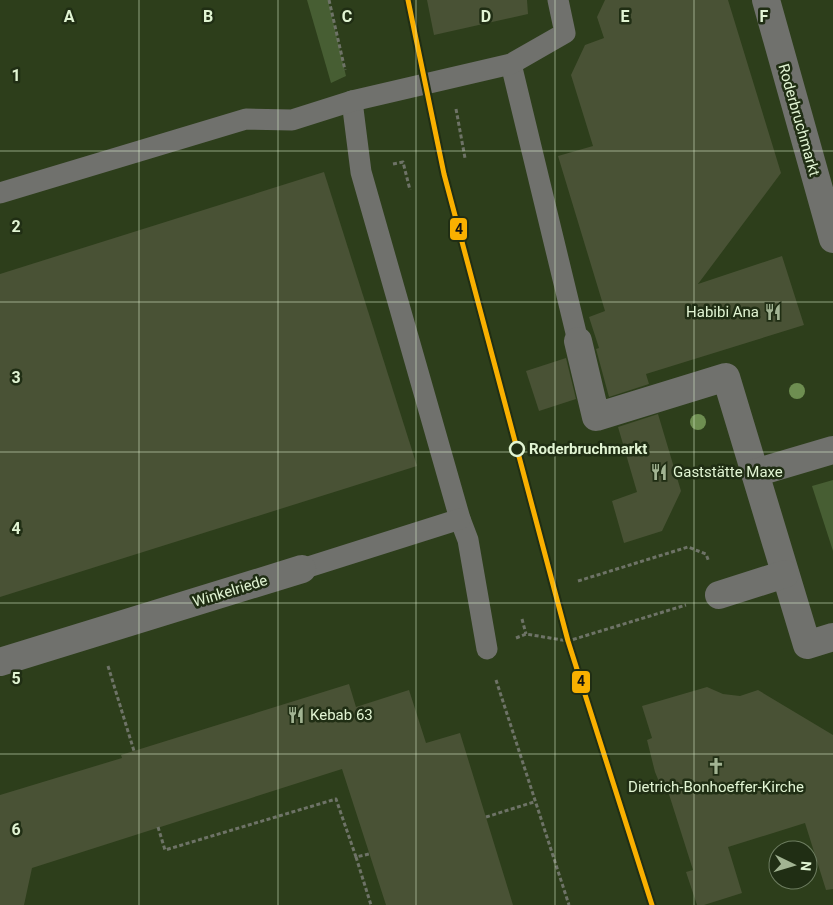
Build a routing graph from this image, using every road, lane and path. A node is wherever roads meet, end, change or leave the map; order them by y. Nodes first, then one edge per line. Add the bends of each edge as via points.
1 (329, 0) edge
2 (558, 0) edge
3 (766, 0) edge
4 (510, 64) junction
5 (451, 79) junction
6 (352, 101) junction
7 (465, 158) dead end
8 (0, 193) edge
9 (833, 239) edge
10 (578, 341) joint
11 (833, 450) edge
12 (754, 473) junction
13 (460, 519) junction
14 (302, 569) joint
15 (785, 574) junction
16 (578, 580) dead end
17 (719, 595) junction
18 (522, 618) dead end
19 (97, 631) junction
20 (833, 636) edge
21 (487, 649) joint
22 (0, 662) edge
23 (134, 751) dead end
24 (534, 802) junction
25 (486, 817) dead end
26 (158, 827) dead end
27 (370, 854) dead end
28 (356, 857) junction
29 (371, 905) edge
30 (569, 905) edge

1 - 6 path
2 - 4 lane via 565,33
3 - 9 street, Roderbruchmarkt
4 - 5 lane
4 - 10 lane
5 - 6 lane
5 - 7 path
6 - 8 lane via 292,120 246,119
6 - 13 lane via 361,172
10 - 12 street via 596,417 726,378
11 - 12 street
12 - 15 street
13 - 14 lane, Winkelriede
13 - 21 lane via 468,540
14 - 19 street, Winkelriede
15 - 17 street
15 - 20 street via 807,645
16 - 17 path via 688,547 706,554
17 - 18 path via 568,641 526,634
19 - 22 street, Winkelriede
19 - 23 path
21 - 24 path
24 - 25 path
24 - 30 path
26 - 28 path via 165,850 336,798
27 - 28 path
28 - 29 path

